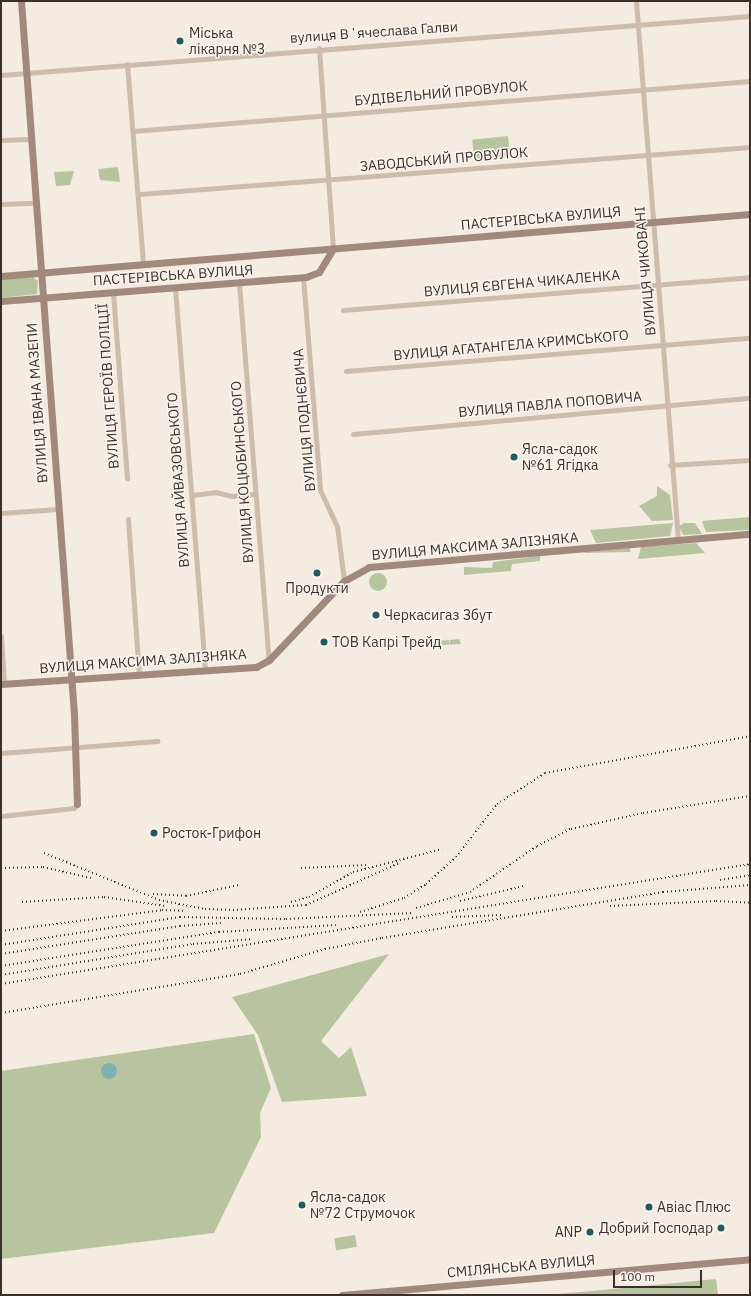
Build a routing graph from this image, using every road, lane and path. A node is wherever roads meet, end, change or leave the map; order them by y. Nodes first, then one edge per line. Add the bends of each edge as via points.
1 (21, 1) edge
2 (636, 1) edge
3 (750, 16) edge
4 (637, 24) junction
5 (319, 48) junction
6 (127, 64) junction
7 (26, 72) junction
8 (1, 75) edge
9 (750, 81) edge
10 (642, 89) junction
11 (325, 115) junction
12 (133, 131) junction
13 (30, 139) junction
14 (1, 140) edge
15 (750, 147) edge
16 (649, 154) junction
17 (329, 180) junction
18 (140, 194) junction
19 (34, 203) junction
20 (1, 204) edge
21 (750, 214) edge
22 (653, 221) junction
23 (333, 249) junction
24 (143, 265) junction
25 (40, 272) junction
26 (1, 276) edge
27 (303, 277) junction
28 (750, 277) edge
29 (239, 283) junction
30 (659, 284) junction
31 (175, 288) junction
32 (113, 292) junction
33 (42, 298) junction
34 (1, 301) edge
35 (343, 310) dead end
36 (750, 338) edge
37 (663, 345) junction
38 (346, 371) dead end
39 (750, 398) edge
40 (666, 406) junction
41 (353, 434) dead end
42 (750, 460) edge
43 (670, 466) junction
44 (127, 478) dead end
45 (255, 494) junction
46 (192, 495) junction
47 (58, 509) junction
48 (1, 513) edge
49 (128, 519) dead end
50 (750, 534) edge
51 (678, 540) junction
52 (344, 581) junction
53 (1, 636) edge
54 (269, 660) junction
55 (205, 671) junction
56 (139, 676) junction
57 (70, 679) junction
58 (3, 684) edge
59 (158, 741) dead end
60 (74, 748) junction
61 (1, 753) edge
62 (77, 804) joint
63 (1, 816) edge
64 (750, 1259) edge
65 (403, 1292) edge
66 (342, 1295) edge

1 - 7 main road, ВУЛИЦЯ ІВАНА МАЗЕПИ
2 - 4 street, ВУЛИЦЯ ЧИКОВАНІ
3 - 4 street, вулиця Вʼячеслава Галви
4 - 5 street, вулиця Вʼячеслава Галви
4 - 10 street, ВУЛИЦЯ ЧИКОВАНІ
5 - 6 street, вулиця Вʼячеслава Галви
5 - 11 street
6 - 7 street, вулиця Вʼячеслава Галви
6 - 12 street
7 - 8 street, вулиця Вʼячеслава Галви
7 - 13 main road, ВУЛИЦЯ ІВАНА МАЗЕПИ
9 - 10 street, БУДІВЕЛЬНИЙ ПРОВУЛОК
10 - 11 street, БУДІВЕЛЬНИЙ ПРОВУЛОК
10 - 16 street, ВУЛИЦЯ ЧИКОВАНІ
11 - 12 street, БУДІВЕЛЬНИЙ ПРОВУЛОК
11 - 17 street
12 - 18 street
13 - 14 street
13 - 19 main road, ВУЛИЦЯ ІВАНА МАЗЕПИ
15 - 16 street, ЗАВОДСЬКИЙ ПРОВУЛОК
16 - 17 street, ЗАВОДСЬКИЙ ПРОВУЛОК
16 - 22 street, ВУЛИЦЯ ЧИКОВАНІ
17 - 18 street, ЗАВОДСЬКИЙ ПРОВУЛОК
17 - 23 street
18 - 24 street
19 - 20 street
19 - 25 main road, ВУЛИЦЯ ІВАНА МАЗЕПИ
21 - 22 main road, ПАСТЕРІВСЬКА ВУЛИЦЯ
22 - 23 main road, ПАСТЕРІВСЬКА ВУЛИЦЯ
22 - 30 street, ВУЛИЦЯ ЧИКОВАНІ
23 - 24 main road, ПАСТЕРІВСЬКА ВУЛИЦЯ
23 - 27 main road, ПАСТЕРІВСЬКА ВУЛИЦЯ via 319,272
24 - 25 main road, ПАСТЕРІВСЬКА ВУЛИЦЯ
25 - 26 main road, ПАСТЕРІВСЬКА ВУЛИЦЯ
25 - 33 main road, ВУЛИЦЯ ІВАНА МАЗЕПИ
27 - 29 main road, ПАСТЕРІВСЬКА ВУЛИЦЯ
27 - 52 street, ВУЛИЦЯ ПОДНЄВИЧА via 320,490 338,526
28 - 30 street, ВУЛИЦЯ ЄВГЕНА ЧИКАЛЕНКА
29 - 31 main road, ПАСТЕРІВСЬКА ВУЛИЦЯ
29 - 45 street, ВУЛИЦЯ КОЦЮБИНСЬКОГО
30 - 35 street, ВУЛИЦЯ ЄВГЕНА ЧИКАЛЕНКА
30 - 37 street, ВУЛИЦЯ ЧИКОВАНІ
31 - 32 main road, ПАСТЕРІВСЬКА ВУЛИЦЯ
31 - 46 street, ВУЛИЦЯ АЙВАЗОВСЬКОГО
32 - 33 main road, ПАСТЕРІВСЬКА ВУЛИЦЯ
32 - 44 street, ВУЛИЦЯ ГЕРОЇВ ПОЛІЦІЇ
33 - 34 main road, ПАСТЕРІВСЬКА ВУЛИЦЯ
33 - 47 main road, ВУЛИЦЯ ІВАНА МАЗЕПИ
36 - 37 street, ВУЛИЦЯ АГАТАНГЕЛА КРИМСЬКОГО
37 - 38 street, ВУЛИЦЯ АГАТАНГЕЛА КРИМСЬКОГО
37 - 40 street, ВУЛИЦЯ ЧИКОВАНІ
39 - 40 street, ВУЛИЦЯ ПАВЛА ПОПОВИЧА
40 - 41 street, ВУЛИЦЯ ПАВЛА ПОПОВИЧА
40 - 43 street, ВУЛИЦЯ ЧИКОВАНІ
42 - 43 street
43 - 51 street, ВУЛИЦЯ ЧИКОВАНІ
45 - 46 street via 232,496 215,492
45 - 54 street, ВУЛИЦЯ КОЦЮБИНСЬКОГО
46 - 55 street, ВУЛИЦЯ АЙВАЗОВСЬКОГО
47 - 48 street
47 - 57 main road, ВУЛИЦЯ ІВАНА МАЗЕПИ
49 - 56 street
50 - 51 main road, ВУЛИЦЯ МАКСИМА ЗАЛІЗНЯКА
51 - 52 main road, ВУЛИЦЯ МАКСИМА ЗАЛІЗНЯКА via 369,567
52 - 54 main road, ВУЛИЦЯ МАКСИМА ЗАЛІЗНЯКА
53 - 58 street
54 - 55 main road, ВУЛИЦЯ МАКСИМА ЗАЛІЗНЯКА via 256,667
55 - 56 main road, ВУЛИЦЯ МАКСИМА ЗАЛІЗНЯКА
56 - 57 main road, ВУЛИЦЯ МАКСИМА ЗАЛІЗНЯКА
57 - 58 main road, ВУЛИЦЯ МАКСИМА ЗАЛІЗНЯКА
57 - 60 main road, ВУЛИЦЯ ІВАНА МАЗЕПИ
59 - 60 street
60 - 61 street
60 - 62 main road, ВУЛИЦЯ ІВАНА МАЗЕПИ
62 - 63 street via 74,808
64 - 65 main road, СМІЛЯНСЬКА ВУЛИЦЯ
65 - 66 main road, СМІЛЯНСЬКА ВУЛИЦЯ

